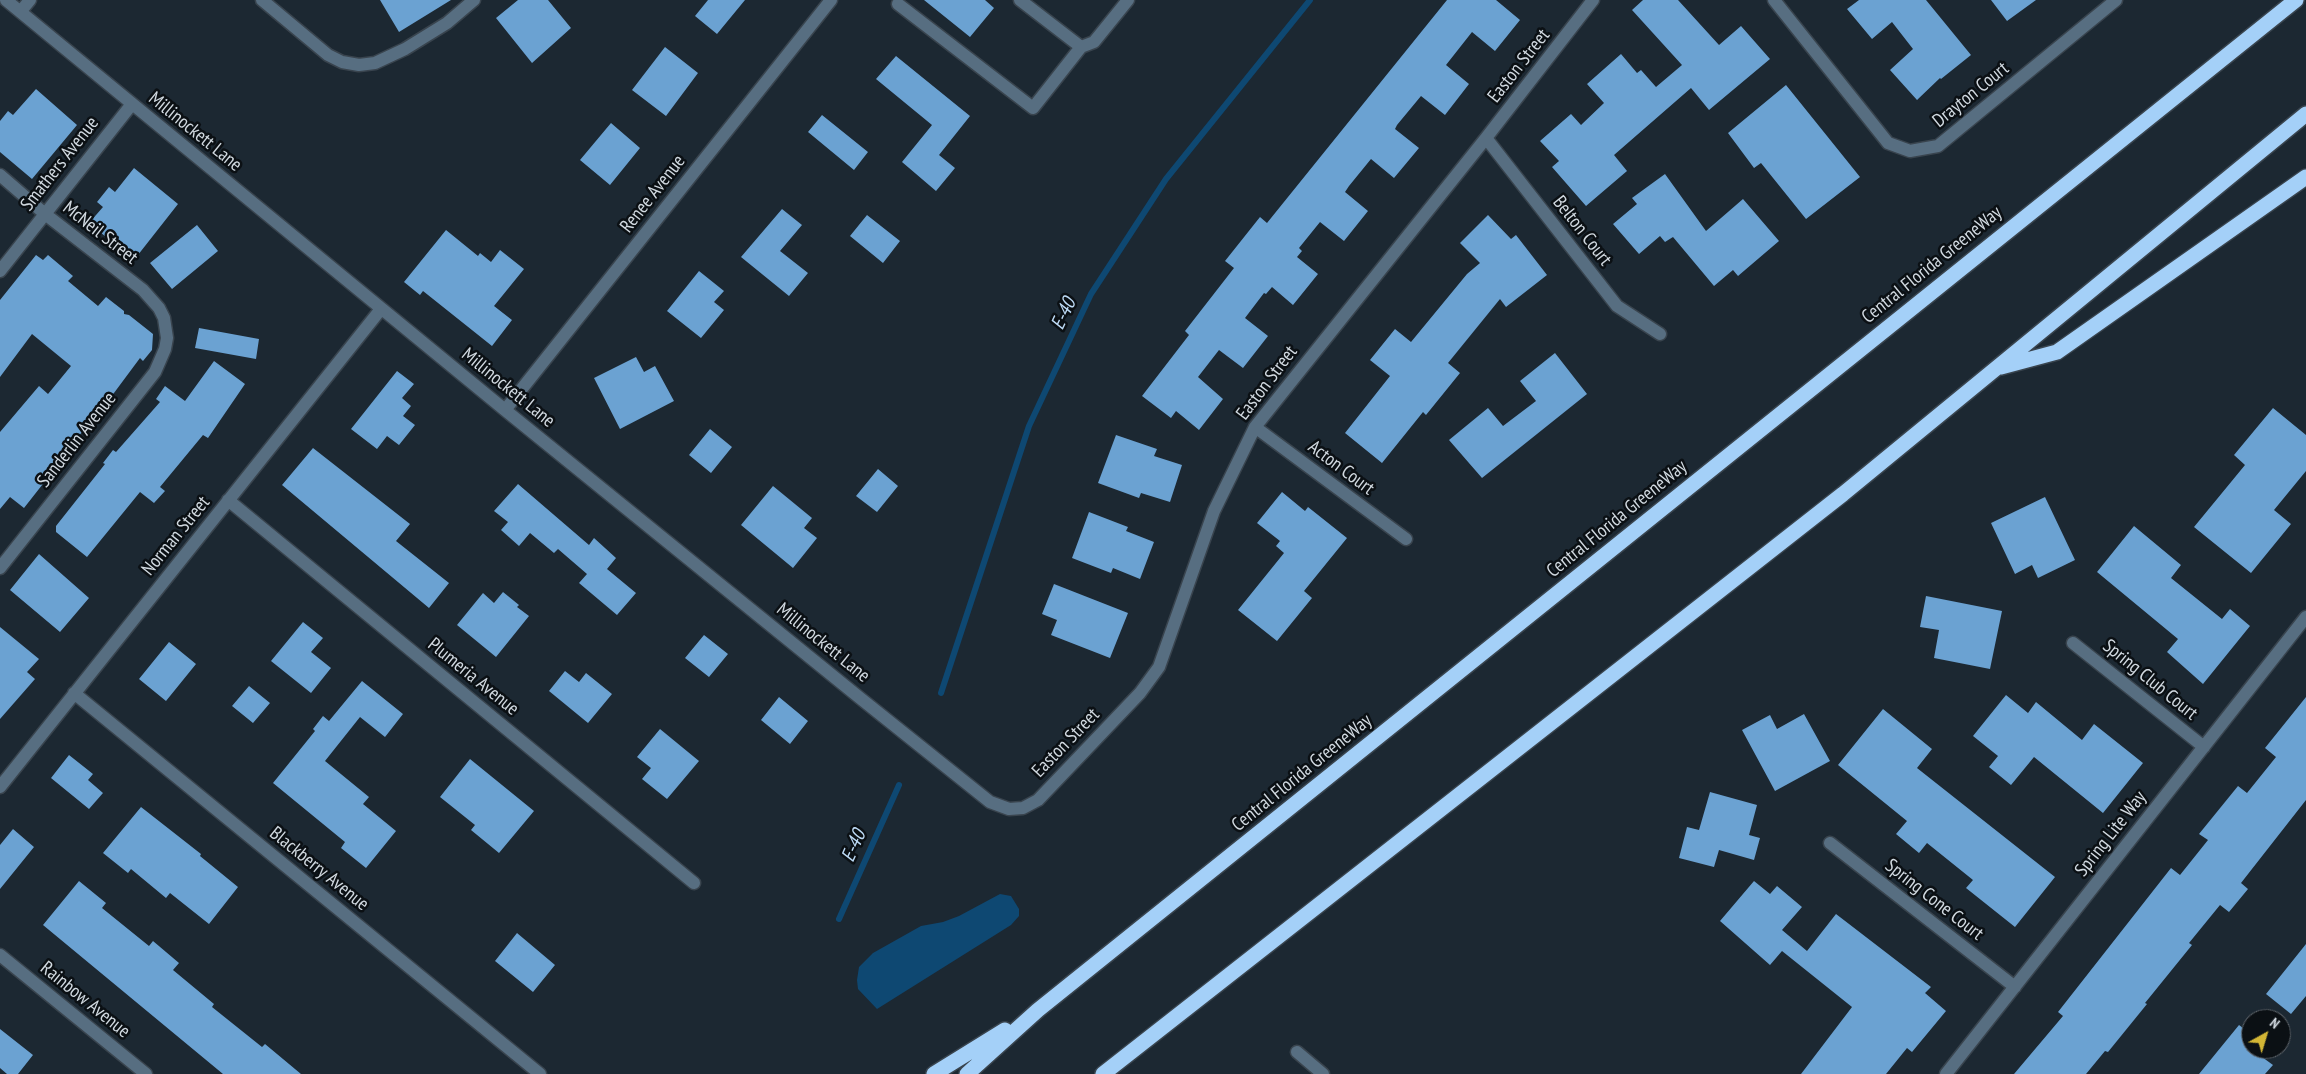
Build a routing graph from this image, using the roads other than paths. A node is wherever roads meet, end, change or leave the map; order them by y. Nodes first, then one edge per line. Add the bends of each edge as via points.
1 (6, 0) edge
2 (30, 0) edge
3 (262, 0) edge
4 (474, 0) edge
5 (831, 0) edge
6 (1020, 0) edge
7 (1593, 0) edge
8 (1774, 0) edge
9 (2116, 0) edge
10 (2296, 0) edge
11 (1122, 2) edge
12 (898, 4) dead end
13 (20, 11) junction
14 (1081, 47) junction
15 (132, 104) junction
16 (2306, 114) edge
17 (1486, 138) junction
18 (0, 175) edge
19 (2306, 177) edge
20 (45, 214) junction
21 (0, 271) edge
22 (381, 308) junction
23 (166, 329) joint
24 (1660, 334) dead end
25 (1995, 369) junction
26 (505, 410) junction
27 (1255, 427) junction
28 (228, 500) junction
29 (1406, 540) dead end
30 (0, 568) edge
31 (2306, 617) edge
32 (2073, 643) dead end
33 (74, 693) junction
34 (2204, 747) junction
35 (0, 786) edge
36 (990, 802) joint
37 (1830, 844) dead end
38 (694, 883) dead end
39 (0, 955) edge
40 (2015, 987) junction
41 (1038, 1010) junction
42 (1297, 1052) dead end
43 (146, 1074) edge
44 (540, 1074) edge
45 (934, 1074) edge
46 (967, 1074) edge
47 (1103, 1074) edge
48 (1323, 1074) edge
49 (1946, 1074) edge

1 - 13 street, Millinockett Lane
2 - 13 street
3 - 4 street via 328,55 359,65 376,63 405,49 447,23
5 - 26 street, Renee Avenue
6 - 14 street
7 - 17 street, Easton Street
8 - 9 street, Drayton Court via 1888,143 1910,151 1938,146
10 - 41 highway, Central Florida GreeneWay
11 - 14 street via 1094,42
12 - 14 street via 1033,108
13 - 15 street, Millinockett Lane
15 - 20 street, Smathers Avenue
15 - 22 street, Millinockett Lane
16 - 25 highway
17 - 24 street, Belton Court via 1618,306
17 - 27 street, Easton Street
18 - 20 street, McNeil Street
19 - 25 highway via 2056,352
20 - 21 street, Smathers Avenue
20 - 23 street, McNeil Street via 143,290 159,308
22 - 26 street, Millinockett Lane
22 - 28 street, Norman Street
23 - 30 street, Sanderlin Avenue via 165,349 155,372
25 - 47 highway via 1843,494
26 - 36 street, Millinockett Lane
27 - 29 street, Acton Court
27 - 36 street, Easton Street via 1214,510 1159,667 1140,693 1038,800 1023,808 1009,809
28 - 33 street, Norman Street
28 - 38 street, Plumeria Avenue
31 - 34 street, Spring Lite Way
32 - 34 street, Spring Club Court
33 - 35 street, Norman Street
33 - 44 street, Blackberry Avenue
34 - 40 street, Spring Lite Way
37 - 40 street, Spring Cone Court
39 - 43 street, Rainbow Avenue
40 - 49 street, Spring Lite Way
41 - 45 highway
41 - 46 highway, Central Florida GreeneWay
42 - 48 street

